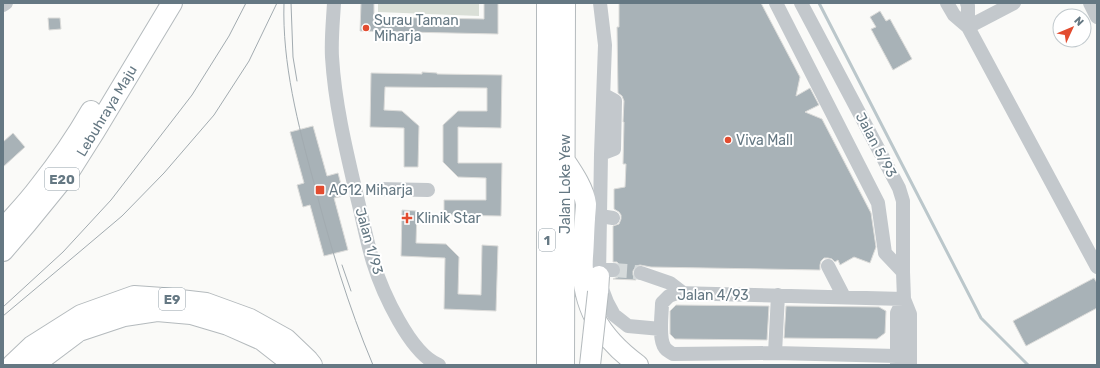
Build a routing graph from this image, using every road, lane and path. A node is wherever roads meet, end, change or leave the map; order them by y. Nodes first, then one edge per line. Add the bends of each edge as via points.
1 (6, 3) edge
2 (156, 3) edge
3 (172, 3) edge
4 (334, 3) edge
5 (548, 3) edge
6 (565, 3) edge
7 (600, 3) edge
8 (610, 3) edge
9 (776, 3) edge
10 (801, 3) edge
11 (947, 3) edge
12 (967, 3) edge
13 (1014, 3) edge
14 (1090, 3) edge
15 (3, 6) edge
16 (1097, 17) edge
17 (968, 27) junction
18 (606, 45) junction
19 (108, 95) junction
20 (565, 161) junction
21 (857, 178) dead end
22 (378, 188) dead end
23 (428, 190) dead end
24 (881, 224) junction
25 (3, 229) edge
26 (3, 251) edge
27 (828, 266) dead end
28 (1097, 267) edge
29 (903, 272) junction
30 (641, 273) tunnel mouth
31 (603, 277) junction
32 (683, 293) junction
33 (778, 295) junction
34 (844, 297) junction
35 (904, 299) junction
36 (661, 329) junction
37 (774, 353) junction
38 (423, 361) edge
39 (897, 361) edge
40 (12, 365) edge
41 (34, 365) edge
42 (290, 365) edge
43 (312, 365) edge
44 (439, 365) edge
45 (547, 365) edge
46 (564, 365) edge
47 (590, 365) edge
48 (638, 365) edge
49 (910, 365) edge

1 - 15 street
2 - 19 highway, Lebuhraya Maju / E20
3 - 19 highway, Lebuhraya Maju / E20
4 - 38 street, Jalan 1/93 via 331,43 337,98 346,149 374,263 389,301
5 - 45 highway, Jalan Loke Yew / 1
6 - 20 highway, Jalan Loke Yew / 1
7 - 18 street
8 - 18 street
9 - 24 street via 878,203
10 - 29 street, Jalan 5/93 via 899,188 903,201
11 - 17 street via 954,15
12 - 17 street
13 - 17 street
14 - 16 street
17 - 28 street
18 - 31 street via 601,154 607,217
19 - 25 highway, Lebuhraya Maju / E20 via 82,126 39,188
19 - 26 highway, Lebuhraya Maju / E20 via 95,131 71,169
20 - 46 highway, Jalan Loke Yew / 1
20 - 48 highway via 579,182 586,204 583,261 584,285 589,305 602,330
21 - 24 street
22 - 23 street
24 - 29 street via 885,253
27 - 34 street
29 - 35 street, Jalan 5/93
30 - 32 street via 670,282
31 - 36 street via 602,288 614,315 628,326
31 - 47 highway, bridge
32 - 33 street, Jalan 4/93
32 - 36 street, Jalan 4/93 via 669,296 662,303
33 - 34 street, Jalan 4/93
33 - 37 street
34 - 35 street, Jalan 4/93
35 - 39 street, Jalan 5/93 via 897,313
35 - 49 street, Jalan 5/93 via 910,314
36 - 37 street, Jalan 4/93 via 662,343 665,349 673,354
37 - 39 street, Jalan 4/93
38 - 44 street, Jalan 1/93
40 - 43 highway, E9 via 32,346 81,314 134,296 206,303 250,319 286,339
41 - 42 highway via 79,331 124,316 157,312 191,314 228,325 262,340

